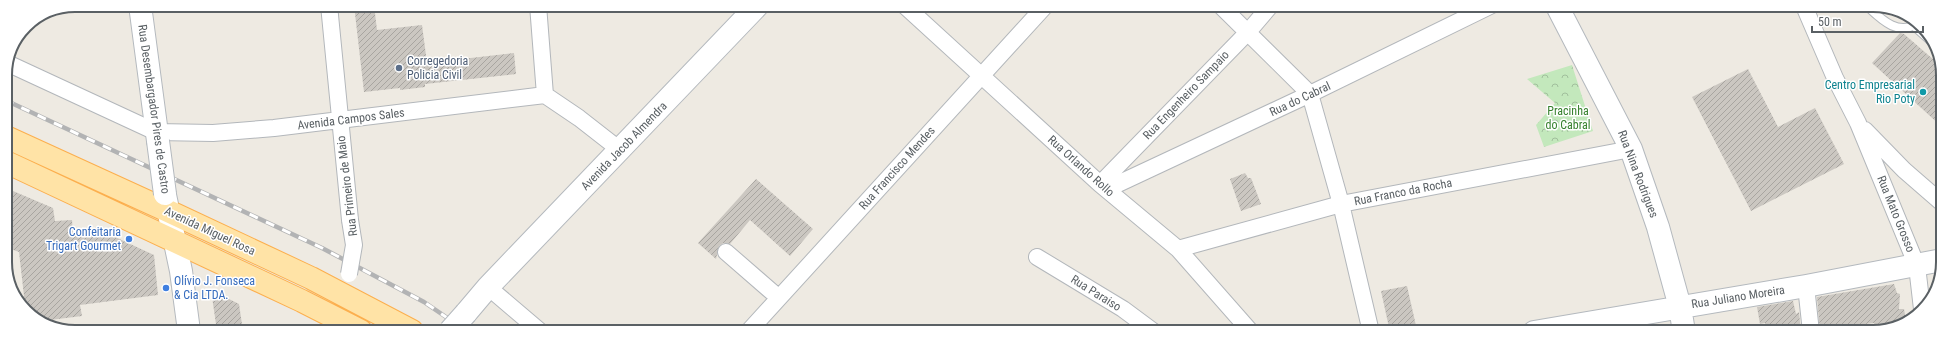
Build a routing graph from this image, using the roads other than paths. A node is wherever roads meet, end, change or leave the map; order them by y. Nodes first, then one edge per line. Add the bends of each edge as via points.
1 (141, 12) edge
2 (330, 12) edge
3 (539, 12) edge
4 (751, 12) edge
5 (912, 12) edge
6 (1040, 12) edge
7 (1227, 12) edge
8 (1265, 12) edge
9 (1480, 12) edge
10 (1560, 12) edge
11 (1807, 12) edge
12 (1873, 12) edge
13 (1913, 26) edge
14 (1248, 32) junction
15 (13, 66) edge
16 (981, 76) junction
17 (1310, 94) junction
18 (545, 95) junction
19 (339, 121) junction
20 (1858, 123) junction
21 (157, 136) junction
22 (12, 139) edge
23 (1631, 149) junction
24 (620, 150) junction
25 (12, 165) edge
26 (1904, 170) junction
27 (1882, 180) junction
28 (1104, 186) junction
29 (1936, 198) edge
30 (166, 202) junction
31 (1341, 204) junction
32 (174, 240) junction
33 (1178, 249) junction
34 (726, 252) dead end
35 (1037, 257) dead end
36 (1936, 261) edge
37 (1917, 266) junction
38 (1806, 286) junction
39 (488, 287) junction
40 (343, 295) junction
41 (779, 298) junction
42 (1921, 303) edge
43 (1680, 307) junction
44 (188, 325) edge
45 (348, 325) edge
46 (399, 325) edge
47 (455, 325) edge
48 (533, 325) edge
49 (754, 325) edge
50 (1145, 325) edge
51 (1245, 325) edge
52 (1369, 325) edge
53 (1575, 325) edge
54 (1683, 325) edge
55 (1810, 325) edge

1 - 21 street, Rua Desembargador Pires de Castro
2 - 19 street, Rua Primeiro de Maio
3 - 18 street
4 - 24 street, Avenida Jacob Almendra
5 - 16 street, Rua Orlando Rollo
6 - 16 street, Rua Francisco Mendes
7 - 14 street
8 - 14 street, Rua Engenheiro Sampaio
9 - 17 street, Rua do Cabral
10 - 23 street, Rua Nina Rodrigues
11 - 20 street, Rua Mato Grosso
12 - 13 lane via 1894,27 1904,29
14 - 17 street
14 - 28 street, Rua Engenheiro Sampaio
15 - 21 street
16 - 28 street, Rua Orlando Rollo
16 - 41 street, Rua Francisco Mendes
17 - 28 street, Rua do Cabral
17 - 31 street
18 - 19 street, Avenida Campos Sales
18 - 24 street
19 - 21 street, Avenida Campos Sales
19 - 40 street, Rua Primeiro de Maio, bridge via 354,245
20 - 26 street, Rua Mato Grosso
20 - 27 street, Rua Mato Grosso
21 - 30 street, Rua Desembargador Pires de Castro, bridge
22 - 30 main road, Avenida Miguel Rosa
23 - 31 street, Rua Franco da Rocha
23 - 43 street, Rua Nina Rodrigues via 1658,227
24 - 39 street, Avenida Jacob Almendra
25 - 32 main road, Avenida Miguel Rosa
26 - 27 street via 1889,164 1885,167
26 - 29 street, Rua Mato Grosso
27 - 37 street, Rua Mato Grosso
28 - 33 street, Rua Orlando Rollo
30 - 32 street, Rua Desembargador Pires de Castro
30 - 40 main road, Avenida Miguel Rosa
31 - 33 street, Rua Franco da Rocha
31 - 52 street
32 - 44 street, Rua Desembargador Pires de Castro
32 - 45 main road, Avenida Miguel Rosa
33 - 51 street, Rua Orlando Rollo
34 - 41 street
35 - 50 street, Rua Paraiso via 1123,309
36 - 37 street, Rua Juliano Moreira
37 - 38 street, Rua Juliano Moreira
37 - 42 street, Rua Mato Grosso
38 - 43 street, Rua Juliano Moreira
38 - 55 street
39 - 47 street, Avenida Jacob Almendra, bridge
39 - 48 street
40 - 46 main road, Avenida Miguel Rosa
41 - 49 street, Rua Francisco Mendes
43 - 53 street, Rua Juliano Moreira
43 - 54 street, Rua Nina Rodrigues

